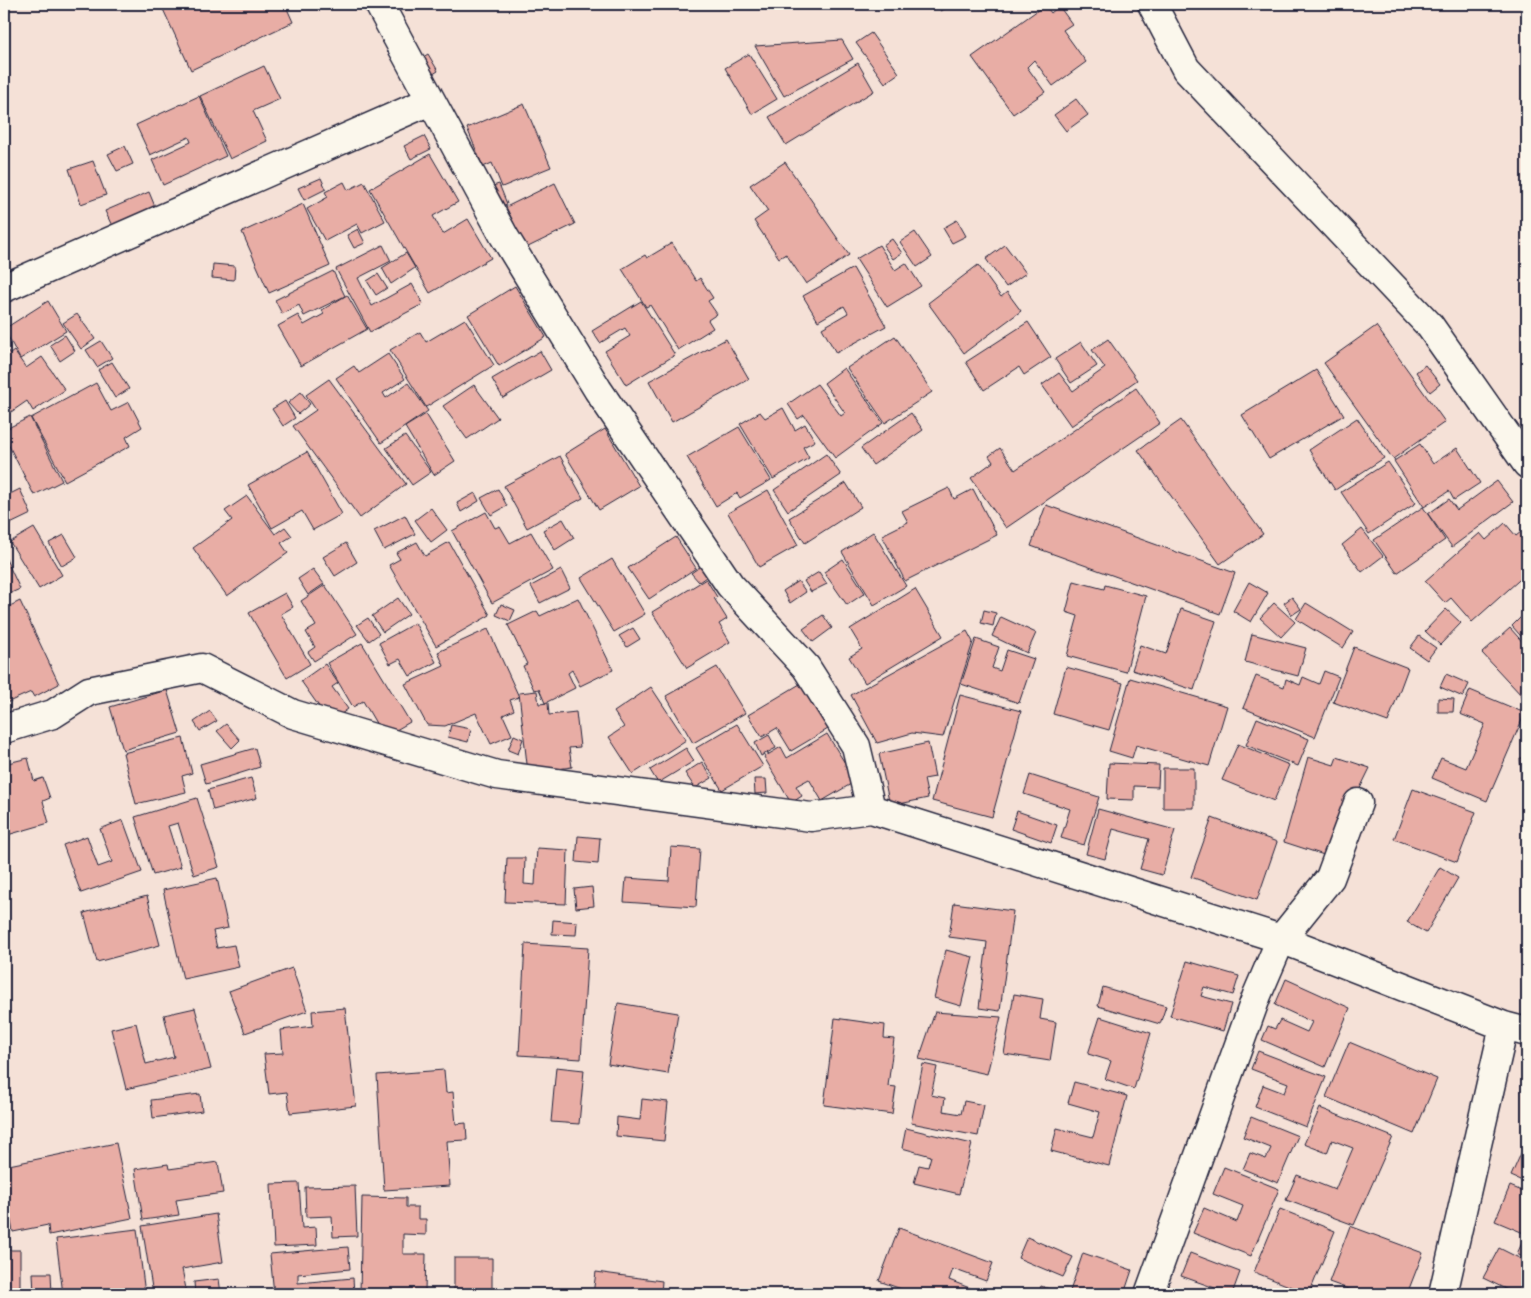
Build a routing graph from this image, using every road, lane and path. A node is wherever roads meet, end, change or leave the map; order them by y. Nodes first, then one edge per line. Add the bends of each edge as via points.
1 (379, 4) edge
2 (1152, 4) edge
3 (430, 101) junction
4 (4, 288) edge
5 (1527, 464) edge
6 (4, 729) edge
7 (1358, 803) dead end
8 (871, 809) junction
9 (1281, 939) junction
10 (1516, 1029) edge
11 (1149, 1294) edge
12 (1443, 1294) edge

1 - 3 street
2 - 5 street via 1186,69 1430,326
3 - 4 street
3 - 8 street via 504,236 598,390 730,585 806,667 856,746
6 - 8 street via 53,714 89,691 202,668 293,714 497,775 811,817
7 - 9 street via 1330,878
8 - 9 street
9 - 10 street
9 - 11 street via 1257,995
10 - 12 street

